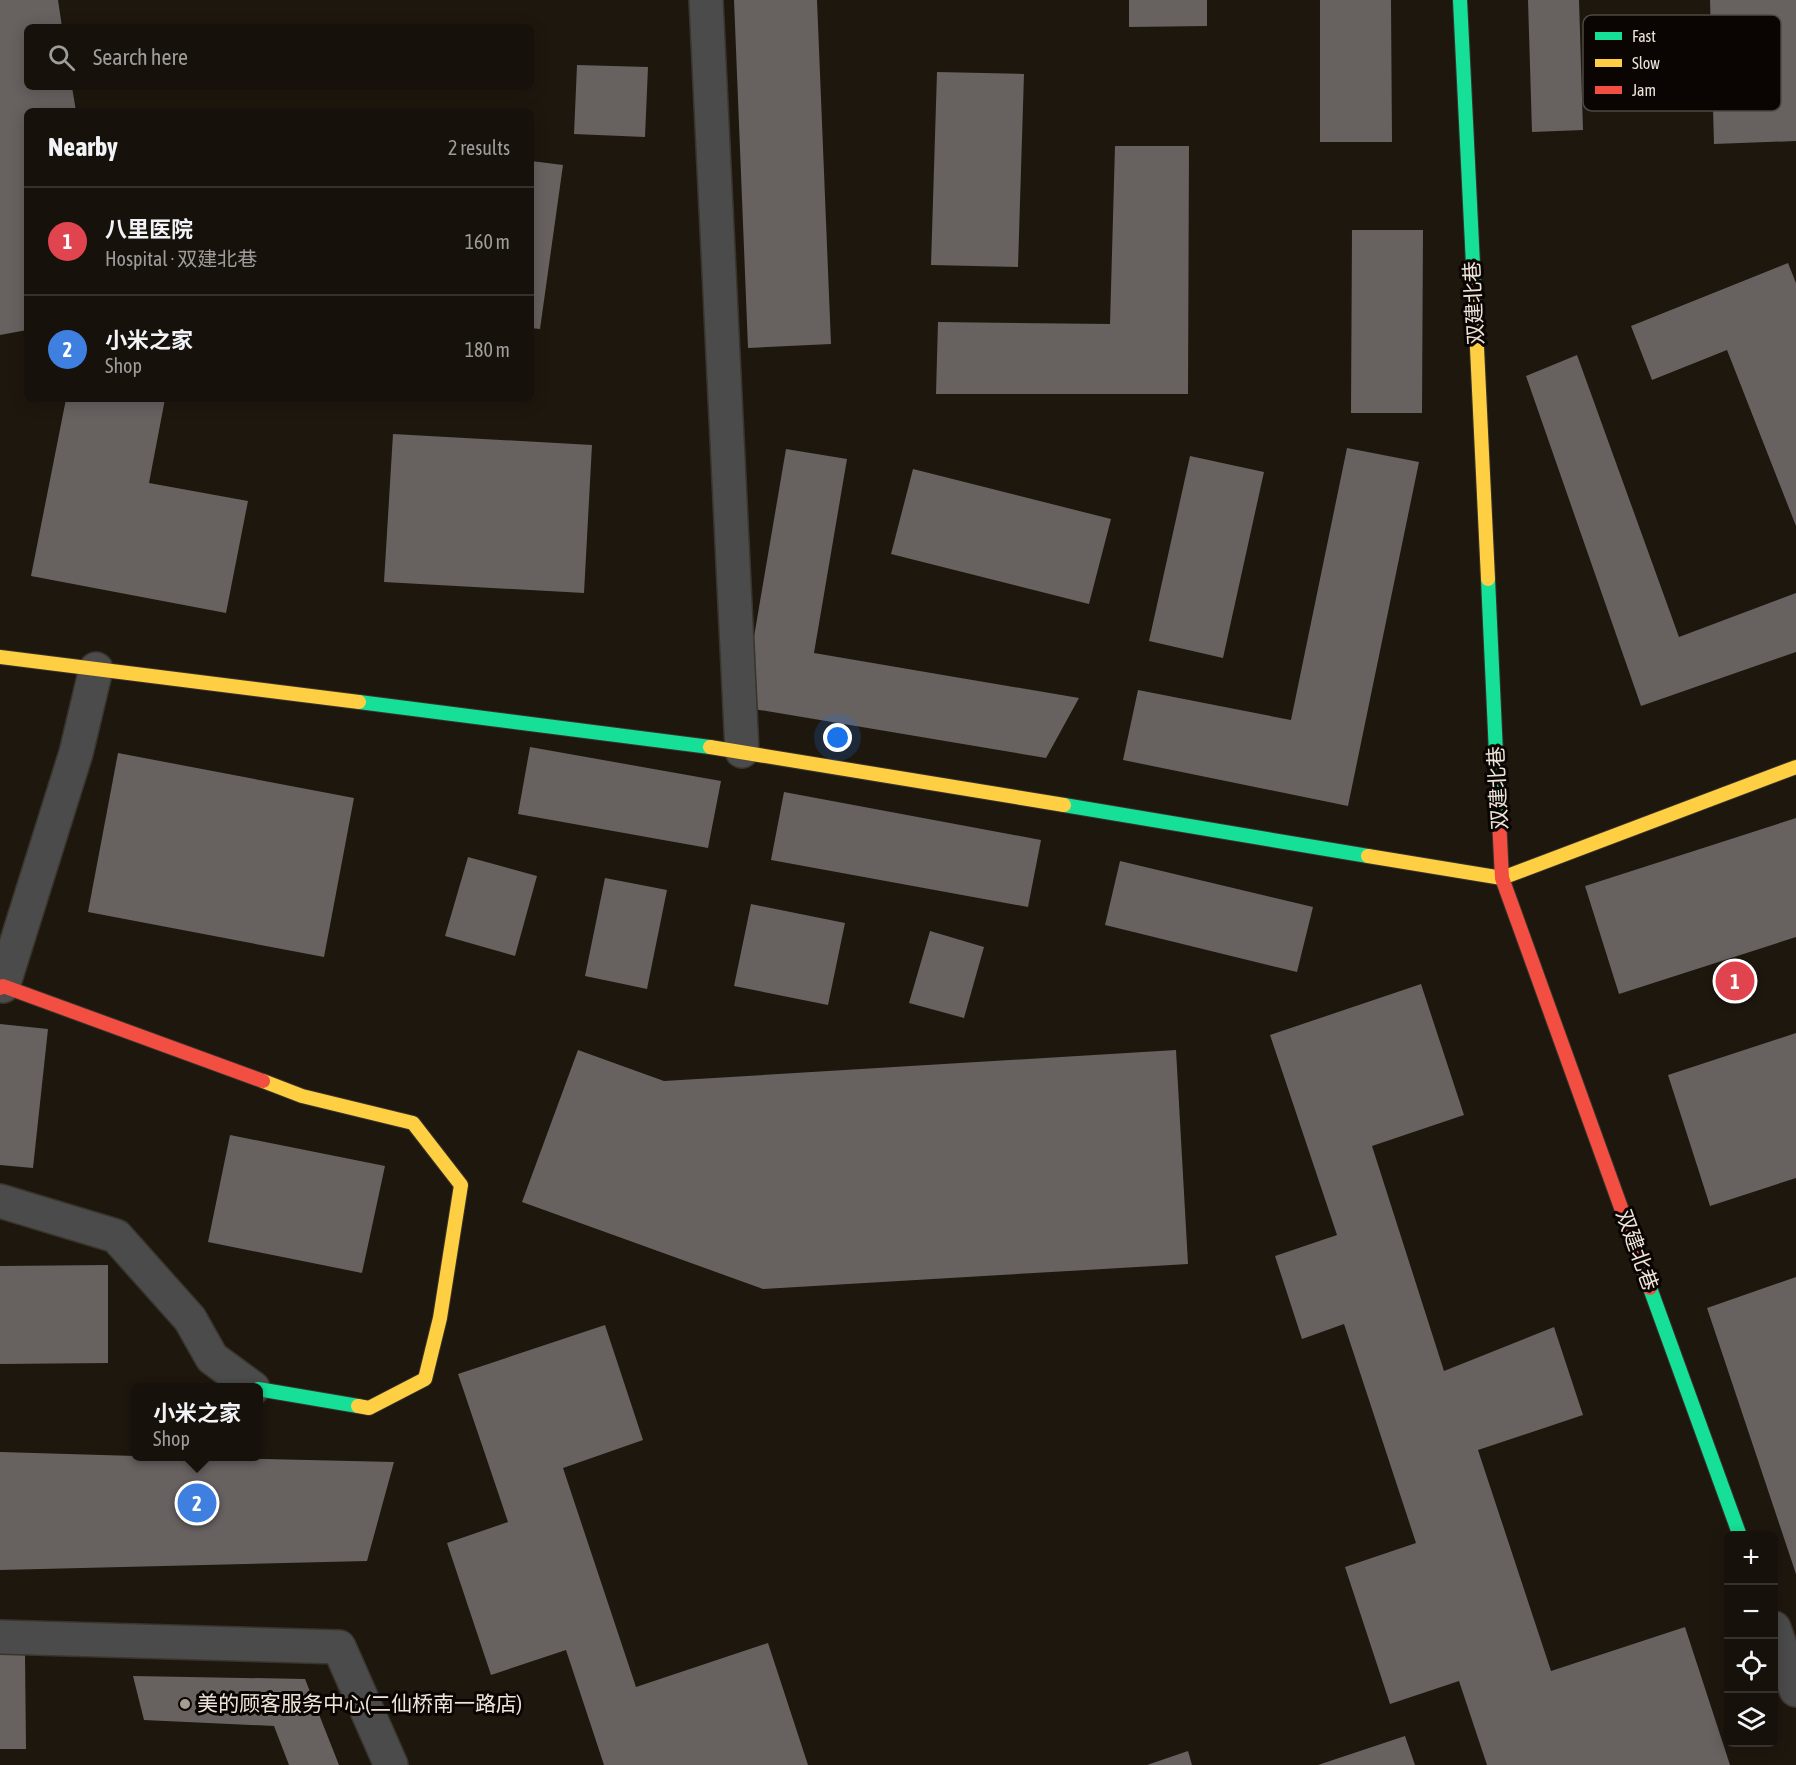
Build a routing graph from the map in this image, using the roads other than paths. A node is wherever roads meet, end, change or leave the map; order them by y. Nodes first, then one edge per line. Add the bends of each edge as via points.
1 (706, 0) edge
2 (1460, 0) edge
3 (0, 657) edge
4 (96, 669) junction
5 (742, 751) junction
6 (1796, 767) edge
7 (1502, 878) junction
8 (1, 987) edge
9 (0, 1201) edge
10 (247, 1383) edge
11 (263, 1390) edge
12 (1738, 1531) edge
13 (0, 1637) edge
14 (1777, 1639) edge
15 (1796, 1690) edge
16 (391, 1765) edge

1 - 5 street
2 - 7 street, 双建北巷
3 - 4 street
4 - 5 street
4 - 8 street via 76,753
5 - 7 street
6 - 7 street
7 - 12 street, 双建北巷
8 - 11 street via 302,1096 413,1123 461,1185 440,1318 425,1379 369,1408
9 - 10 street via 116,1236 190,1319 212,1358
13 - 16 street via 339,1647
14 - 15 street

